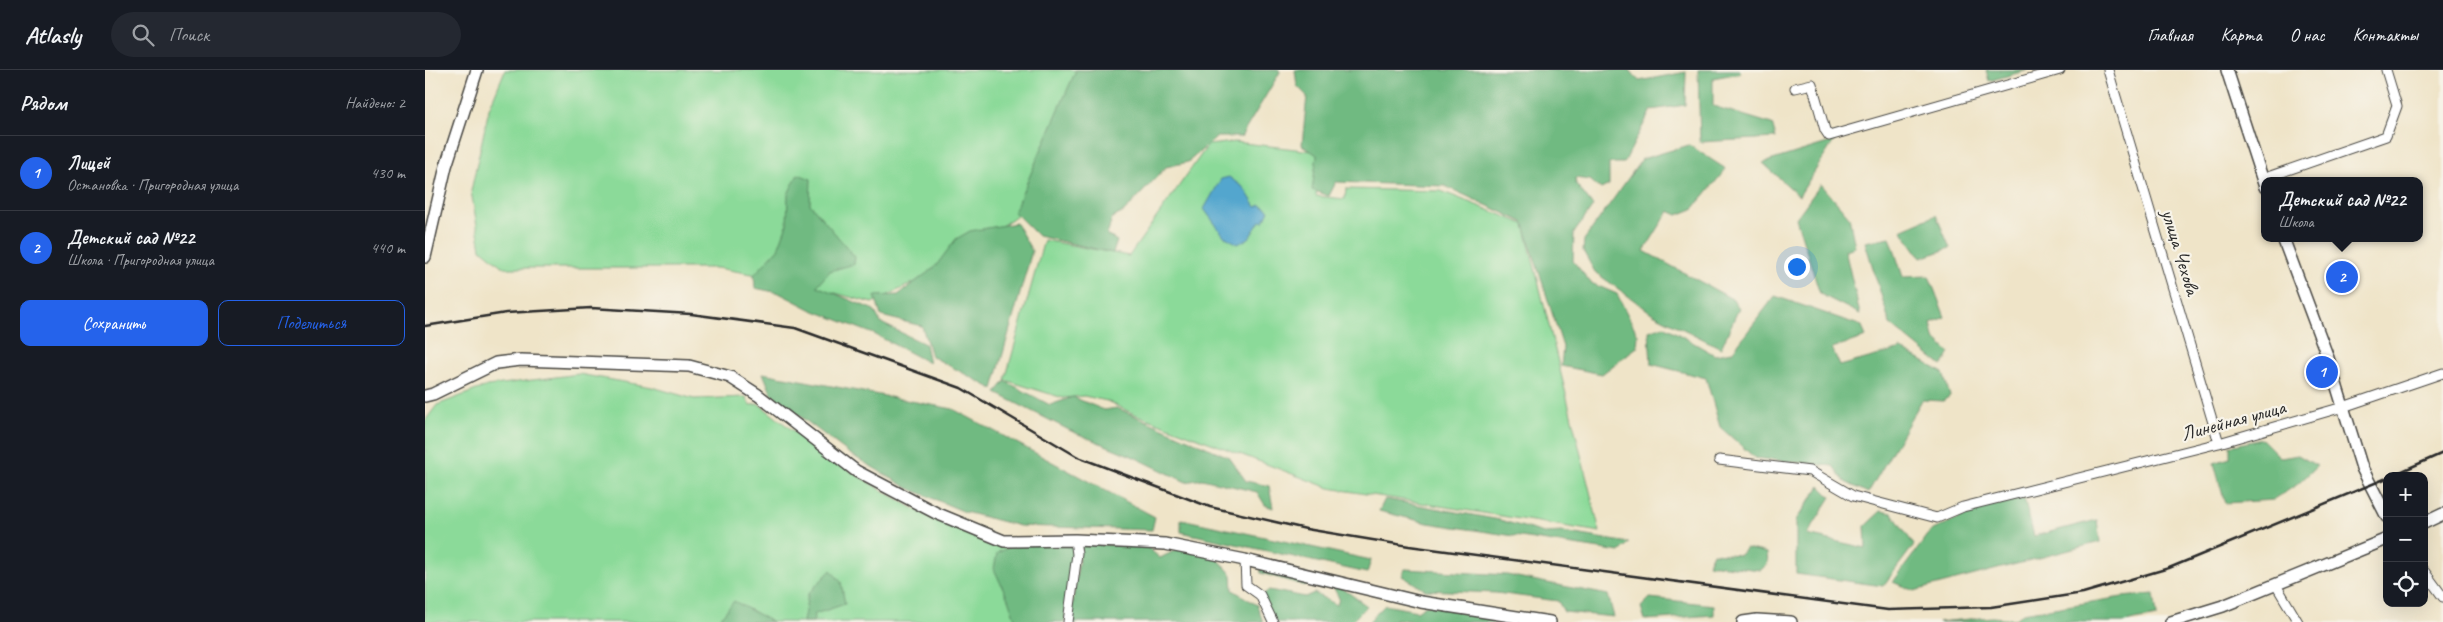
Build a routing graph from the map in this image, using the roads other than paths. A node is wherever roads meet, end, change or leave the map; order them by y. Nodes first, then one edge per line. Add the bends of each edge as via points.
1 (477, 70) edge
2 (2060, 70) edge
3 (2108, 70) edge
4 (2227, 70) edge
5 (2387, 70) edge
6 (1795, 88) dead end
7 (2261, 177) edge
8 (2279, 177) edge
9 (2284, 242) edge
10 (425, 257) edge
11 (2443, 373) edge
12 (425, 396) edge
13 (2343, 407) junction
14 (2219, 443) junction
15 (1719, 460) dead end
16 (2383, 509) edge
17 (2443, 514) edge
18 (2428, 521) edge
19 (1075, 540) junction
20 (2383, 541) edge
21 (1245, 560) junction
22 (2428, 576) edge
23 (2276, 585) junction
24 (2443, 597) edge
25 (1068, 622) edge
26 (1273, 622) edge
27 (1550, 622) edge
28 (1743, 622) edge
29 (1791, 622) edge
30 (2171, 622) edge
31 (2298, 622) edge

1 - 10 main road via 446,166
2 - 6 street via 1829,136 1812,84
3 - 14 street, улица Чехова
4 - 7 main road
5 - 8 street via 2397,106 2386,136
9 - 13 main road
11 - 13 street, Линейная улица
12 - 19 main road via 497,363 521,360 689,366 730,377 856,471 936,512 1004,541
13 - 14 street, Линейная улица
13 - 16 main road via 2362,468
14 - 15 street, Линейная улица via 1963,507 1937,518 1853,496 1810,471
17 - 18 main road
19 - 21 main road via 1165,544
19 - 25 street via 1077,554
20 - 23 main road
21 - 26 street via 1246,585 1260,595
21 - 27 main road via 1421,602
22 - 24 street
23 - 30 main road
23 - 31 street
28 - 29 main road

